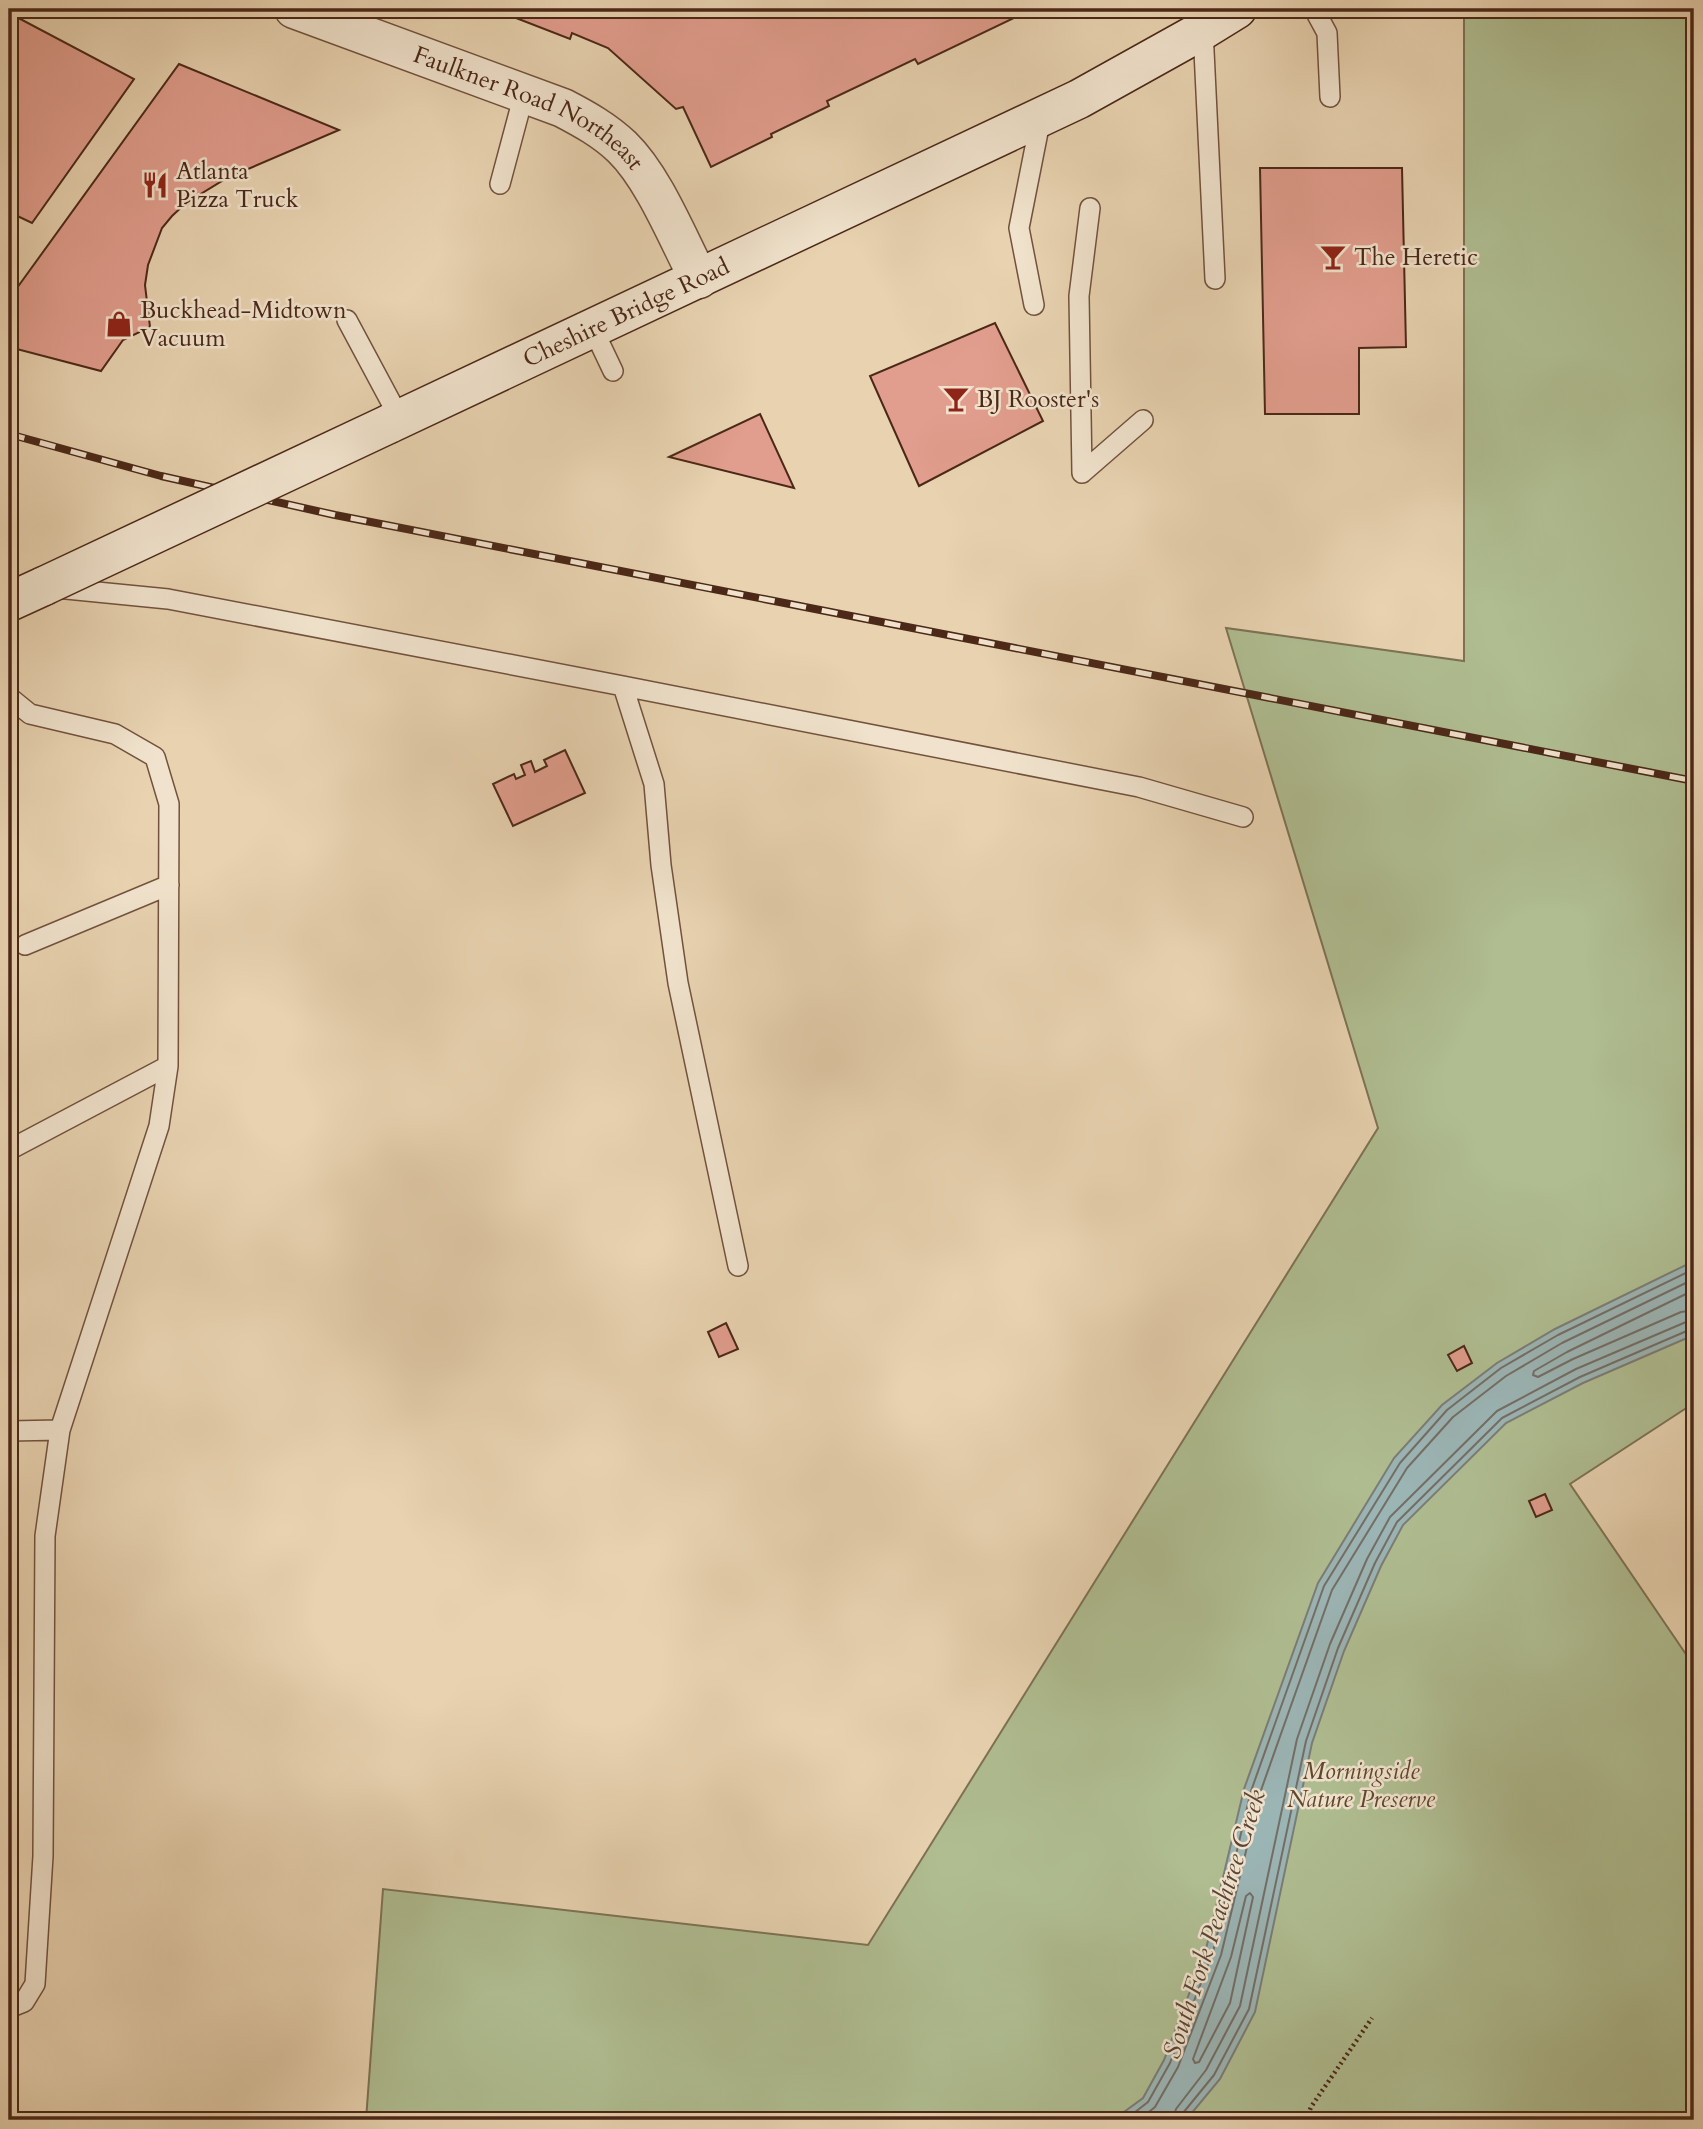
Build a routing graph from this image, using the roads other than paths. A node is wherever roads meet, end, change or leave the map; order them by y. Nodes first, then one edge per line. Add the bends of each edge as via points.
1 (294, 9) edge
2 (1237, 9) edge
3 (1314, 9) edge
4 (1203, 30) junction
5 (524, 94) junction
6 (1330, 97) dead end
7 (1041, 117) junction
8 (500, 184) dead end
9 (1090, 208) dead end
10 (699, 279) junction
11 (1215, 279) dead end
12 (1034, 305) dead end
13 (347, 320) dead end
14 (593, 328) junction
15 (612, 371) dead end
16 (1143, 420) dead end
17 (394, 422) junction
18 (44, 586) junction
19 (9, 603) edge
20 (623, 686) junction
21 (9, 697) edge
22 (1243, 817) dead end
23 (169, 885) junction
24 (25, 945) dead end
25 (168, 1066) junction
26 (9, 1150) edge
27 (738, 1266) dead end
28 (60, 1430) junction
29 (9, 1431) edge
30 (9, 2008) edge

1 - 5 main road, Faulkner Road Northeast
2 - 4 main road, Cheshire Bridge Road
3 - 6 lane via 1327,33
4 - 7 main road, Cheshire Bridge Road
4 - 11 lane
5 - 8 lane
5 - 10 main road, Faulkner Road Northeast via 594,124 623,148 645,174
7 - 10 main road, Cheshire Bridge Road
7 - 12 lane via 1018,228
9 - 16 lane via 1079,296 1082,473
10 - 14 main road, Cheshire Bridge Road
13 - 17 lane
14 - 15 lane
14 - 17 main road, Cheshire Bridge Road
17 - 18 main road, Cheshire Bridge Road, bridge
18 - 19 main road, Cheshire Bridge Road
18 - 20 lane via 168,599
20 - 22 lane via 1139,787
20 - 27 lane via 654,784 660,865 678,983
21 - 23 lane via 30,714 115,733 155,757 169,804
23 - 24 lane
23 - 25 lane
25 - 26 lane
25 - 28 lane via 159,1126
28 - 29 lane
28 - 30 lane via 45,1536 43,1856 35,1984 24,2002

